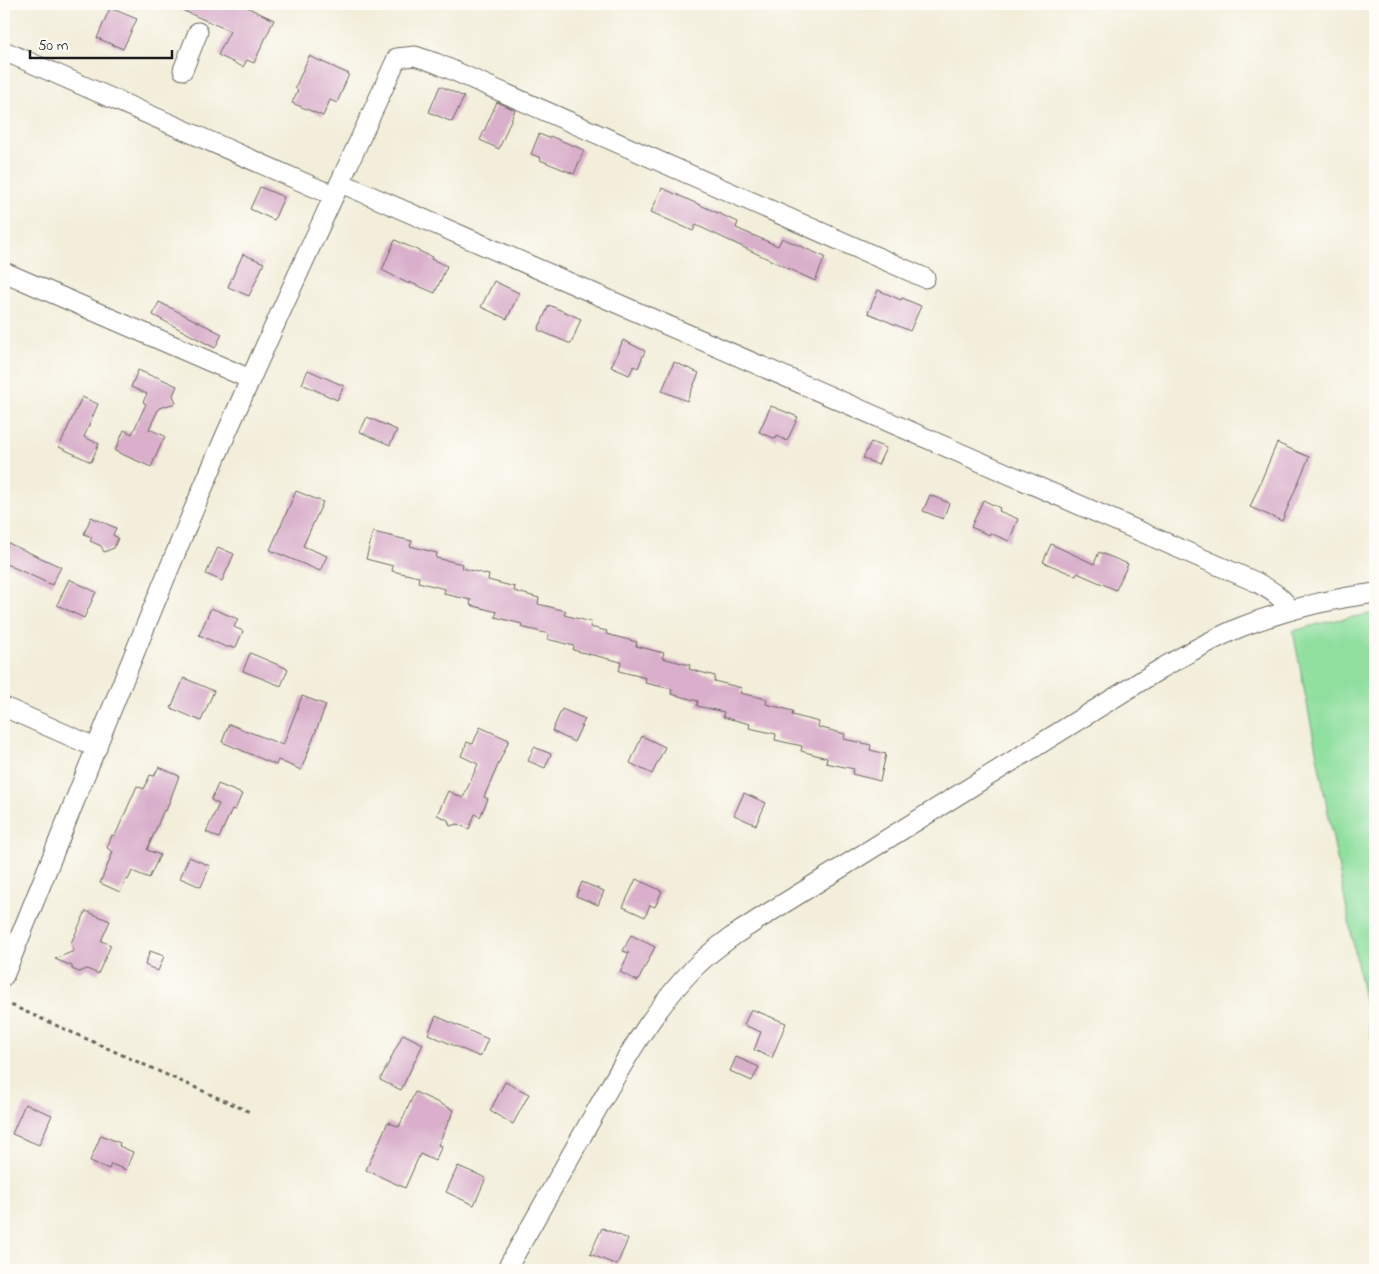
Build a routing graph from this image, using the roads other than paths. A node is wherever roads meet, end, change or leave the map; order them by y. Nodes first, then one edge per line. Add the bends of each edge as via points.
1 (198, 32) dead end
2 (4, 51) edge
3 (183, 70) dead end
4 (338, 188) junction
5 (4, 272) edge
6 (925, 278) dead end
7 (250, 379) junction
8 (1375, 594) edge
9 (1290, 610) junction
10 (4, 707) edge
11 (97, 748) junction
12 (4, 976) edge
13 (506, 1270) edge

1 - 3 street
2 - 4 street via 322,191
4 - 6 street via 397,58 415,56
4 - 7 street
4 - 9 street via 1256,582 1279,596
5 - 7 street
7 - 11 street
8 - 9 street
9 - 13 street via 1239,628 1162,668 735,934 715,950 676,987 640,1036
10 - 11 street
11 - 12 street

